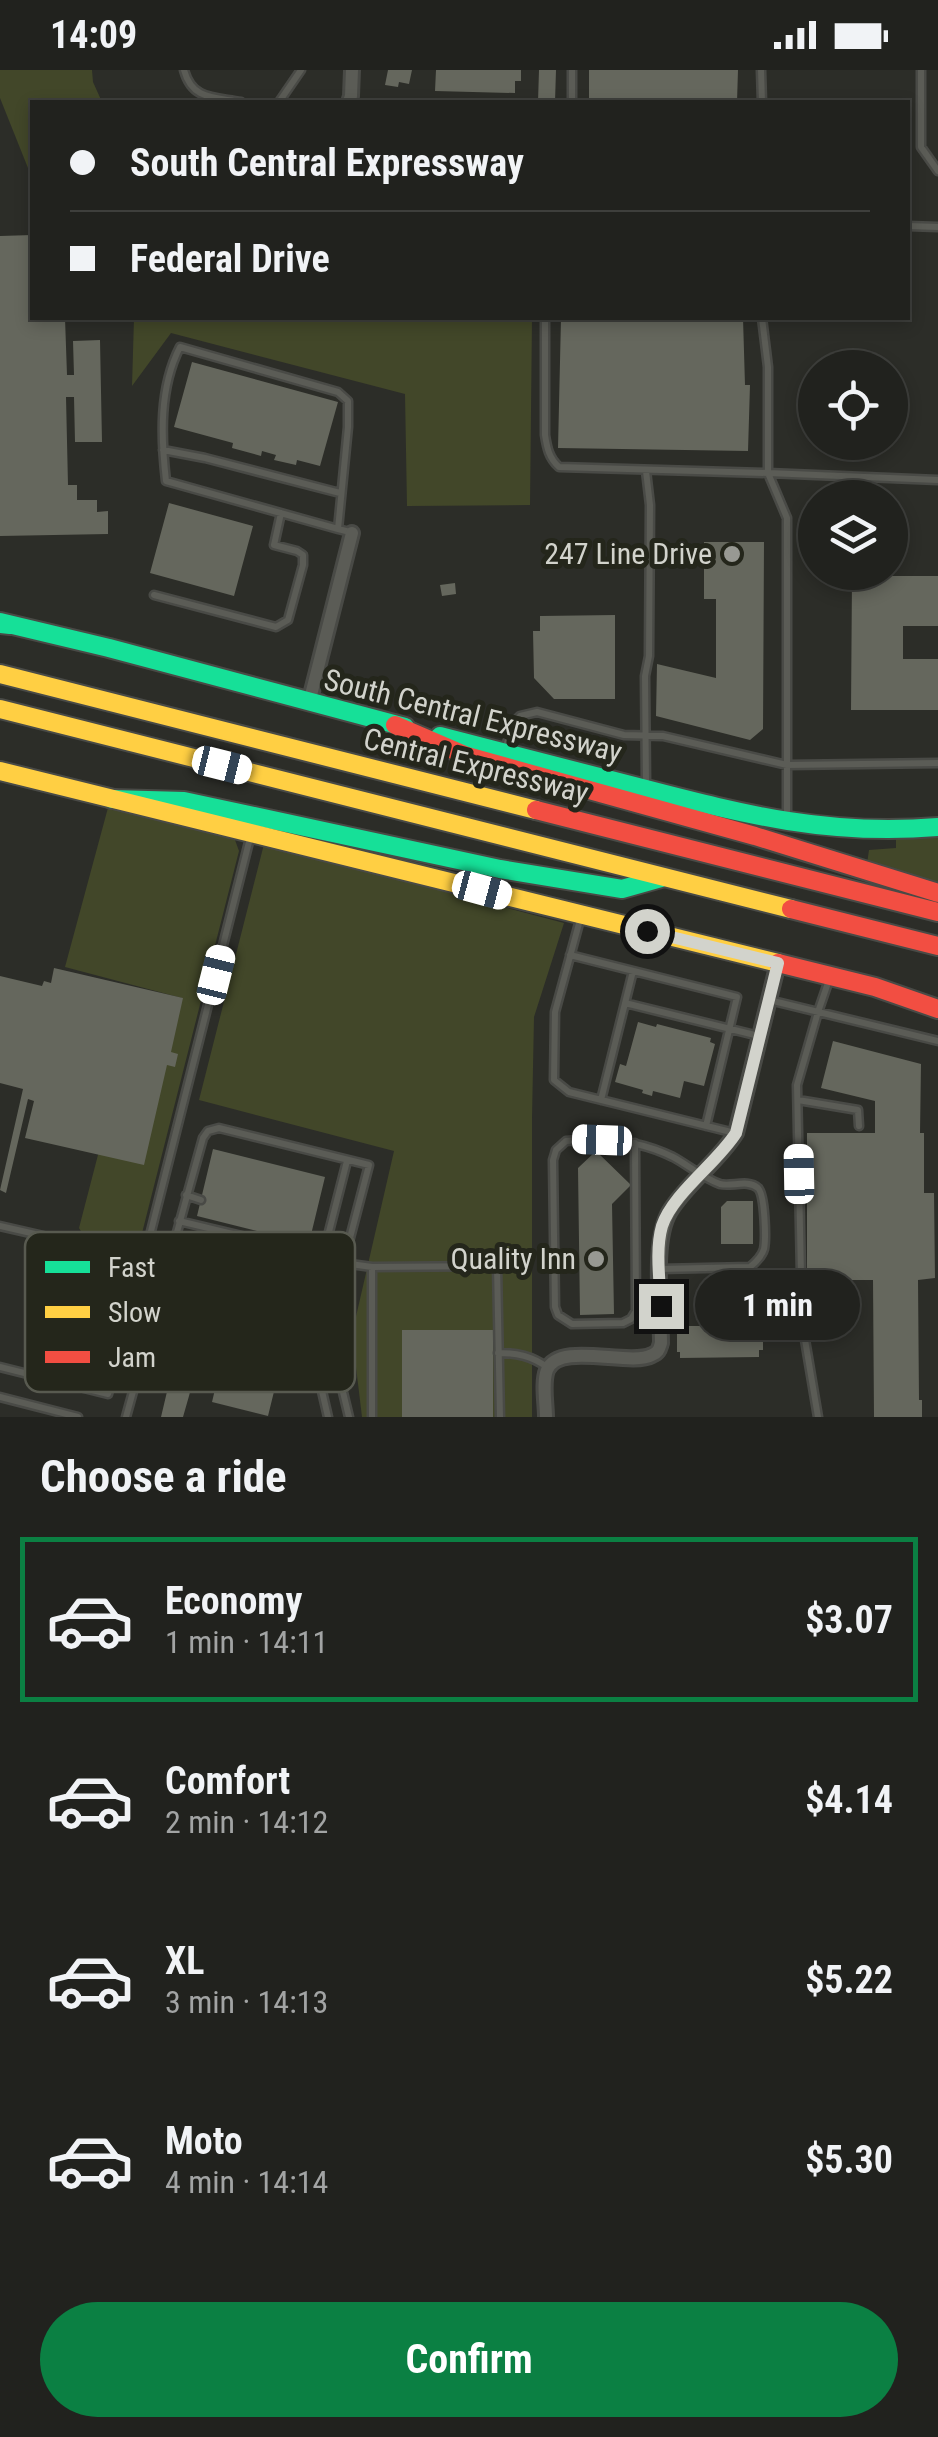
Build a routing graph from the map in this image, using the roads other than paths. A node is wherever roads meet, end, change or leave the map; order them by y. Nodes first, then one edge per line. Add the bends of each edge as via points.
1 (184, 70) edge
2 (301, 70) edge
3 (352, 70) edge
4 (572, 70) edge
5 (761, 70) edge
6 (921, 70) edge
7 (230, 100) edge
8 (280, 100) edge
9 (349, 100) edge
10 (572, 100) edge
11 (762, 100) edge
12 (938, 171) edge
13 (910, 226) edge
14 (938, 227) edge
15 (545, 320) edge
16 (762, 320) edge
17 (162, 450) junction
18 (646, 471) junction
19 (768, 472) junction
20 (938, 480) edge
21 (340, 493) junction
22 (281, 513) junction
23 (345, 531) junction
24 (154, 595) dead end
25 (3, 624) edge
26 (0, 674) edge
27 (310, 703) junction
28 (0, 709) edge
29 (395, 724) junction
30 (644, 735) junction
31 (504, 752) junction
32 (938, 763) edge
33 (787, 764) junction
34 (0, 771) edge
35 (646, 788) junction
36 (112, 799) junction
37 (787, 823) junction
38 (938, 827) edge
39 (252, 832) junction
40 (665, 877) junction
41 (938, 893) edge
42 (938, 912) edge
43 (581, 915) junction
44 (938, 946) edge
45 (570, 956) junction
46 (778, 963) junction
47 (633, 971) junction
48 (830, 976) junction
49 (769, 1000) junction
50 (625, 1003) junction
51 (938, 1009) edge
52 (818, 1012) junction
53 (729, 1029) junction
54 (760, 1036) junction
55 (938, 1041) edge
56 (601, 1100) junction
57 (798, 1100) junction
58 (706, 1126) junction
59 (858, 1126) dead end
60 (736, 1133) junction
61 (635, 1144) junction
62 (348, 1160) junction
63 (701, 1174) junction
64 (186, 1195) junction
65 (201, 1200) dead end
66 (180, 1220) junction
67 (0, 1226) edge
68 (26, 1232) edge
69 (151, 1232) edge
70 (177, 1232) edge
71 (227, 1232) edge
72 (329, 1232) edge
73 (351, 1232) edge
74 (355, 1265) edge
75 (372, 1267) junction
76 (660, 1269) junction
77 (498, 1353) junction
78 (0, 1367) edge
79 (548, 1368) junction
80 (25, 1373) edge
81 (133, 1392) edge
82 (322, 1392) edge
83 (343, 1392) edge
84 (0, 1397) edge
85 (78, 1417) edge
86 (126, 1417) edge
87 (328, 1417) edge
88 (349, 1417) edge
89 (372, 1417) edge
90 (500, 1417) edge
91 (546, 1417) edge
92 (818, 1417) edge

1 - 7 lane via 194,91
2 - 8 lane
3 - 9 street
4 - 10 lane
5 - 11 lane
6 - 12 lane via 920,148
13 - 14 lane
15 - 18 lane via 545,434 552,461 574,469
16 - 19 lane
17 - 21 lane
17 - 21 lane via 165,392 180,347 338,392 348,401
17 - 22 lane via 166,481
18 - 19 lane
18 - 30 lane
19 - 20 lane
19 - 33 lane via 787,518
21 - 23 lane
22 - 23 lane
22 - 24 lane via 274,545 303,555 283,625
23 - 27 street
25 - 27 main road, South Central Expressway
26 - 42 main road, Central Expressway
27 - 29 main road, South Central Expressway
28 - 40 main road, Central Expressway
29 - 31 main road, South Central Expressway
29 - 41 main road via 467,756
30 - 31 lane via 528,713 515,722
30 - 33 lane
30 - 35 lane
31 - 35 main road, South Central Expressway
32 - 33 lane
33 - 37 lane
34 - 36 main road
35 - 37 main road, South Central Expressway
36 - 39 main road
36 - 40 main road via 184,801 622,889
37 - 38 main road, South Central Expressway via 866,831
39 - 43 main road
39 - 69 lane
40 - 44 main road, Central Expressway
43 - 45 lane
43 - 46 main road
45 - 47 lane
45 - 56 lane via 554,1012 554,1080
46 - 48 main road
46 - 49 street
47 - 50 lane
47 - 53 lane via 737,997
48 - 51 main road
48 - 52 lane
49 - 52 lane
49 - 54 street
50 - 53 lane
50 - 56 lane
52 - 55 lane
52 - 57 lane
53 - 54 lane
53 - 58 lane
54 - 60 street
56 - 58 lane
57 - 59 lane via 858,1110
57 - 92 lane via 802,1322
58 - 60 lane
60 - 63 street
61 - 61 lane via 580,1139 556,1150 554,1308 572,1324 623,1323 636,1311
61 - 63 lane
62 - 64 lane via 219,1128 202,1138
62 - 72 lane
62 - 73 lane via 369,1165
63 - 76 street via 662,1227
63 - 76 lane via 722,1185 760,1190 764,1248 750,1268
64 - 65 lane
64 - 66 lane
66 - 70 lane
66 - 71 lane
67 - 68 lane
74 - 75 lane
75 - 77 lane via 497,1266
75 - 89 lane
76 - 79 street via 658,1351 642,1358 566,1358
77 - 79 lane via 516,1352
77 - 90 lane
78 - 80 lane
79 - 91 street
81 - 86 lane
82 - 87 lane
83 - 88 lane
84 - 85 lane

